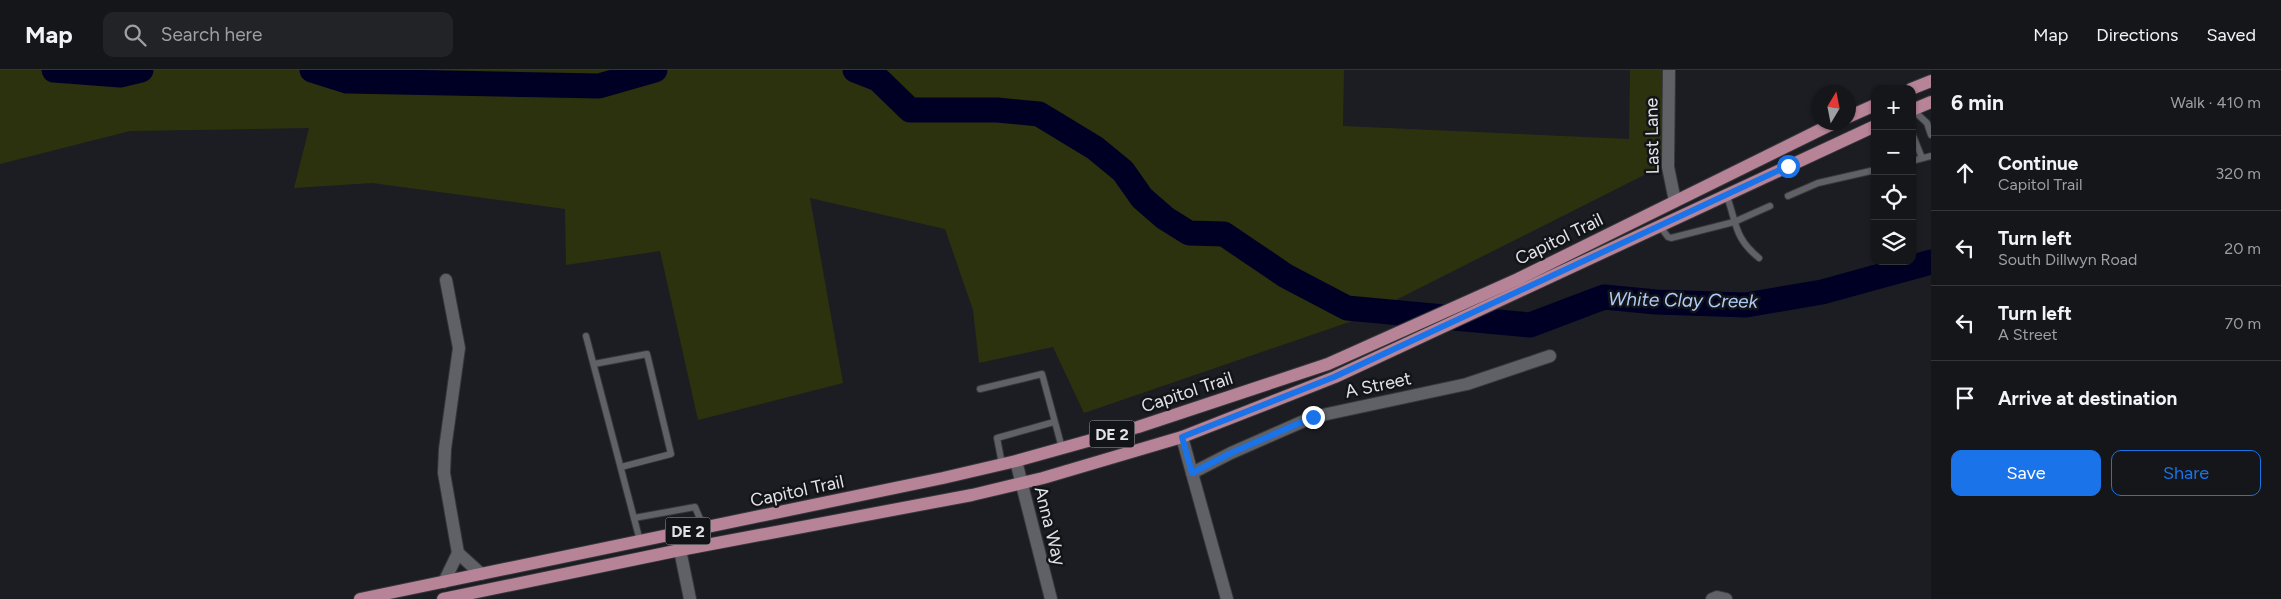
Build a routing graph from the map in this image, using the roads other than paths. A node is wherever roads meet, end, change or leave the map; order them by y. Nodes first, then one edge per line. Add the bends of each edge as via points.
1 (1669, 70) edge
2 (1931, 81) edge
3 (1916, 87) edge
4 (1931, 102) edge
5 (1871, 107) edge
6 (1916, 108) edge
7 (1856, 113) edge
8 (1916, 113) edge
9 (1871, 128) edge
10 (1820, 130) edge
11 (1931, 135) edge
12 (1916, 142) edge
13 (1931, 156) edge
14 (1922, 158) junction
15 (1916, 160) edge
16 (1871, 171) edge
17 (1726, 194) junction
18 (1788, 196) dead end
19 (1675, 201) junction
20 (1770, 206) dead end
21 (1734, 222) junction
22 (1659, 225) junction
23 (1758, 258) dead end
24 (446, 280) dead end
25 (586, 336) dead end
26 (1550, 356) dead end
27 (594, 364) junction
28 (980, 389) dead end
29 (1054, 422) junction
30 (1182, 437) junction
31 (1062, 448) junction
32 (1016, 461) junction
33 (1002, 464) junction
34 (621, 468) junction
35 (1192, 473) junction
36 (1022, 484) junction
37 (634, 518) junction
38 (704, 528) junction
39 (640, 541) junction
40 (680, 550) junction
41 (458, 553) junction
42 (481, 574) junction
43 (444, 582) junction
44 (360, 599) edge
45 (443, 599) edge
46 (690, 599) edge
47 (1051, 599) edge
48 (1227, 599) edge
49 (1712, 599) edge
50 (1726, 599) edge

1 - 19 street, Last Lane via 1668,167
2 - 3 main road
4 - 6 main road
5 - 7 main road
8 - 11 lane via 1927,123
9 - 17 main road, Capitol Trail / DE 2
10 - 19 main road, Capitol Trail / DE 2
12 - 14 lane
13 - 14 lane
14 - 15 lane
16 - 18 lane via 1818,183
17 - 21 lane
17 - 22 main road, Capitol Trail / DE 2
19 - 31 main road, Capitol Trail / DE 2 via 1421,324 1328,364
20 - 21 lane
21 - 22 lane via 1671,238
21 - 23 lane via 1745,246
22 - 30 main road, Capitol Trail / DE 2 via 1334,377
24 - 41 street via 459,348 443,467
25 - 27 lane
26 - 35 street, A Street via 1467,384 1313,417
27 - 34 lane
27 - 34 lane via 648,354 671,454
28 - 29 lane via 1042,374
29 - 31 lane
29 - 33 lane via 997,438
30 - 35 street
30 - 36 main road, Capitol Trail / DE 2
31 - 32 main road, Capitol Trail / DE 2
32 - 33 main road, Capitol Trail / DE 2
32 - 36 street, Anna Way
33 - 38 main road, Capitol Trail / DE 2
34 - 37 lane
35 - 48 street
36 - 40 main road, Capitol Trail / DE 2 via 878,515
36 - 47 street, Anna Way
37 - 38 lane via 695,507
37 - 39 lane
38 - 39 main road, Capitol Trail / DE 2
39 - 42 main road, Capitol Trail / DE 2
40 - 45 main road, Capitol Trail / DE 2
40 - 46 street
41 - 42 street
41 - 43 street
42 - 43 main road, Capitol Trail / DE 2
43 - 44 main road, Capitol Trail / DE 2
49 - 50 street

